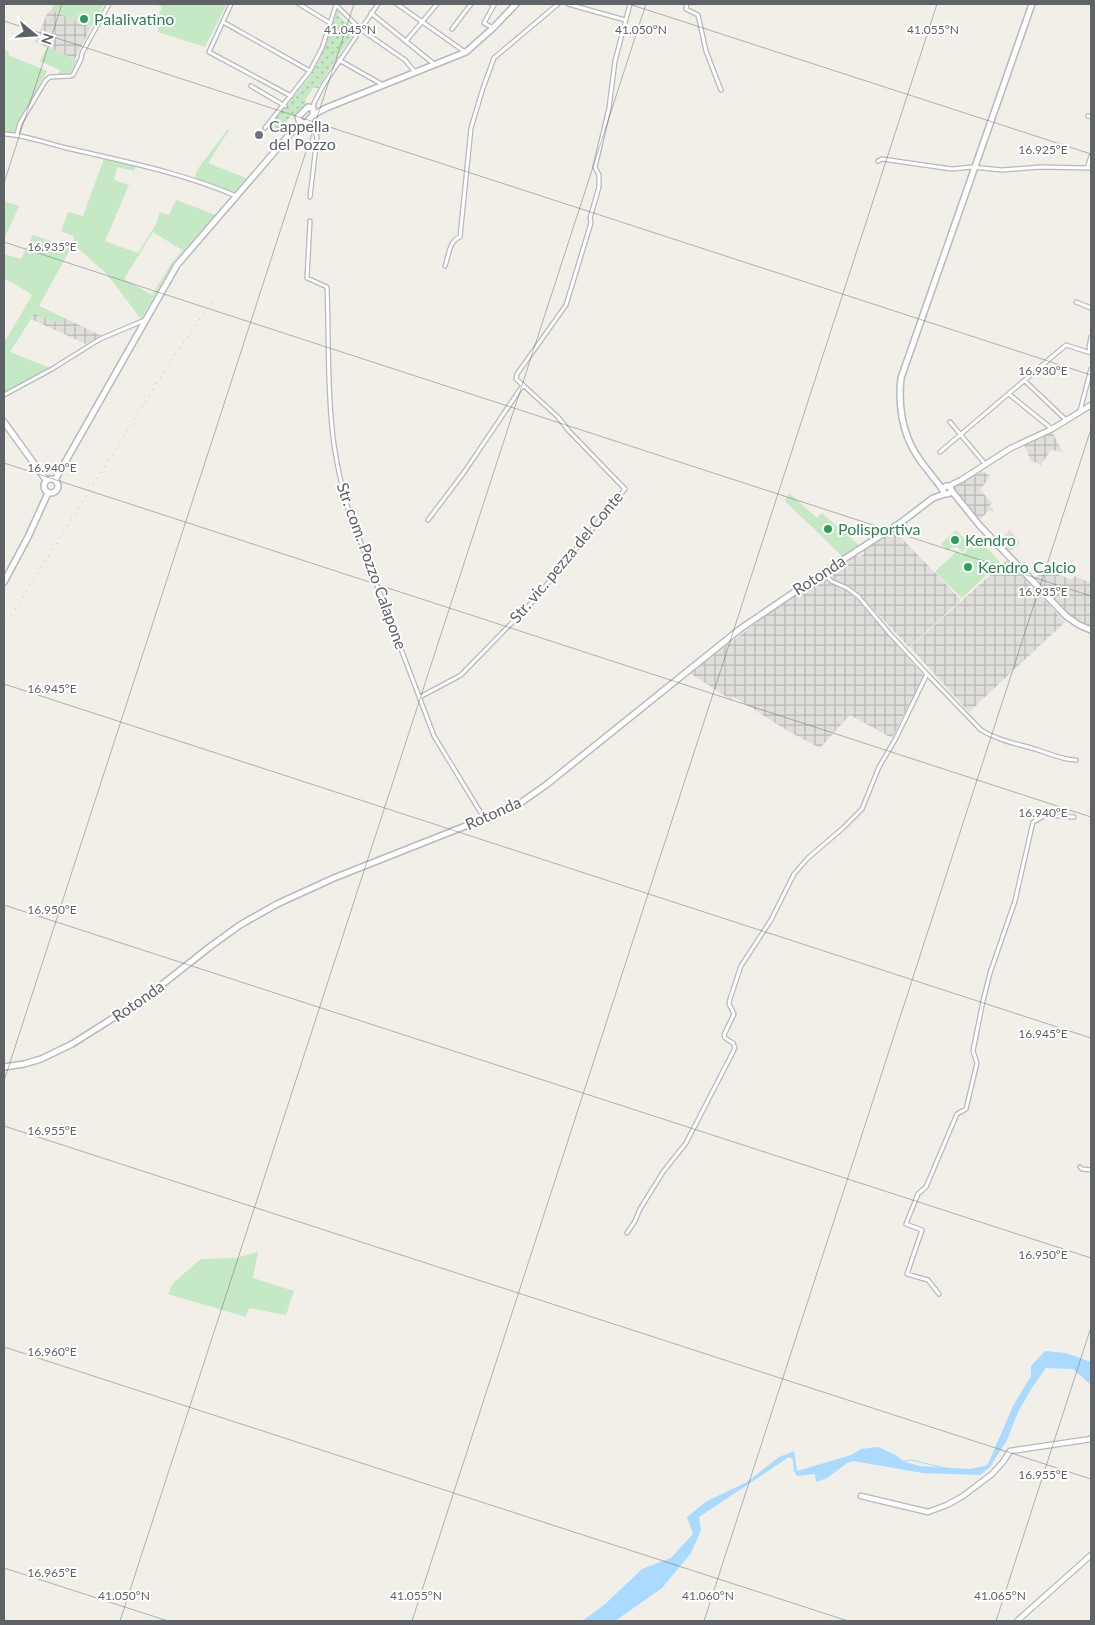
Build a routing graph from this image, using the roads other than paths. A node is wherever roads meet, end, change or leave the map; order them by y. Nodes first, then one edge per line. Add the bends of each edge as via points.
1 (109, 4) edge
2 (231, 4) edge
3 (299, 4) edge
4 (378, 4) edge
5 (397, 4) edge
6 (437, 4) edge
7 (471, 4) edge
8 (491, 4) edge
9 (516, 4) edge
10 (558, 4) edge
11 (568, 4) edge
12 (630, 4) edge
13 (687, 4) edge
14 (335, 5) edge
15 (1032, 5) edge
16 (371, 13) junction
17 (625, 20) junction
18 (223, 22) junction
19 (422, 22) junction
20 (330, 23) junction
21 (493, 28) junction
22 (360, 29) junction
23 (452, 29) dead end
24 (406, 41) junction
25 (466, 52) junction
26 (339, 60) junction
27 (435, 64) junction
28 (310, 71) junction
29 (415, 72) junction
30 (384, 85) junction
31 (251, 86) dead end
32 (721, 90) dead end
33 (291, 96) junction
34 (285, 106) junction
35 (311, 112) junction
36 (301, 122) junction
37 (266, 128) dead end
38 (314, 131) junction
39 (4, 134) edge
40 (17, 134) junction
41 (1091, 156) edge
42 (878, 161) dead end
43 (976, 167) junction
44 (1089, 168) edge
45 (236, 196) junction
46 (310, 196) dead end
47 (310, 221) dead end
48 (446, 266) dead end
49 (1076, 302) dead end
50 (1091, 308) edge
51 (145, 320) junction
52 (1091, 337) edge
53 (1091, 353) edge
54 (1091, 369) edge
55 (1024, 381) junction
56 (523, 385) junction
57 (1008, 394) junction
58 (4, 395) edge
59 (1091, 404) edge
60 (1080, 412) junction
61 (1066, 420) junction
62 (4, 422) edge
63 (950, 422) dead end
64 (1052, 430) junction
65 (962, 435) junction
66 (940, 452) dead end
67 (986, 465) junction
68 (46, 480) junction
69 (55, 480) junction
70 (947, 490) junction
71 (48, 493) junction
72 (428, 520) dead end
73 (824, 572) junction
74 (4, 582) edge
75 (1091, 630) edge
76 (927, 674) junction
77 (420, 697) junction
78 (1076, 760) dead end
79 (1074, 817) dead end
80 (484, 818) junction
81 (4, 1067) edge
82 (1080, 1167) dead end
83 (1091, 1170) edge
84 (627, 1233) dead end
85 (940, 1294) dead end
86 (1091, 1439) edge
87 (861, 1496) dead end
88 (1091, 1555) edge
89 (1017, 1621) edge

1 - 40 street via 73,75 46,80 20,123
2 - 18 street
3 - 20 street
4 - 16 street
5 - 19 street
6 - 19 street
7 - 23 street
8 - 21 street via 494,5 484,23
9 - 21 main road
10 - 48 street via 494,58 470,133 460,237 452,243
11 - 17 street
12 - 17 street
13 - 32 street via 686,9 698,15 706,52
14 - 20 street
14 - 22 street
15 - 43 main road
16 - 22 street
16 - 24 street
17 - 56 street via 595,167 599,174 599,187 591,223 566,305 517,374 516,379
18 - 28 street
18 - 33 street via 208,52
19 - 24 street
19 - 25 street
20 - 28 street
21 - 25 main road
22 - 26 street
22 - 29 street via 405,60
24 - 27 street
25 - 27 main road
26 - 30 street
26 - 35 street via 320,90
27 - 29 main road
28 - 33 street
29 - 30 main road
30 - 35 main road
31 - 34 street
33 - 34 street
34 - 37 street
35 - 36 main road
35 - 36 main road via 300,114
35 - 38 street
36 - 38 street
36 - 45 main road
38 - 46 street
39 - 40 street
40 - 45 street via 183,176
41 - 44 street
42 - 43 street via 952,169
43 - 44 street via 1002,170
43 - 70 main road via 900,387 903,425 916,454
45 - 51 main road via 177,265
47 - 77 street, Str. com. Pozzo Calapone via 307,278 327,287 331,405 339,474 348,508
49 - 50 street
51 - 58 street via 100,339
51 - 69 main road
52 - 53 street
53 - 55 street via 1066,345
54 - 60 street
55 - 57 street
55 - 61 street
56 - 72 street
56 - 77 street, Str. vic. pezza del Conte via 558,417 625,489 535,599 461,675
57 - 64 street
57 - 65 street
59 - 60 street
60 - 61 street
61 - 64 street
62 - 68 main road
63 - 65 street
64 - 67 street via 1011,448
65 - 66 street
65 - 67 street
67 - 70 street
68 - 69 main road
68 - 71 main road via 44,487
69 - 71 main road via 58,490
70 - 73 main road, Rotonda
70 - 75 main road via 1066,616
71 - 74 main road
73 - 76 street via 831,581 858,596
73 - 80 main road, Rotonda via 740,629 546,785 516,806
76 - 78 street via 981,730 992,737
76 - 84 street via 879,767 862,809 794,874 771,920 740,966 729,1004 734,1014 724,1035 735,1048 686,1143
77 - 80 street, Str. com. Pozzo Calapone via 441,750
79 - 85 street via 1046,815 1033,822 1015,901 982,1001 973,1051 977,1063 966,1109 957,1114 926,1187 918,1194 906,1224 922,1230 907,1274 928,1280
80 - 81 main road, Rotonda via 278,904 240,925 145,998 72,1044 42,1059
82 - 83 street
86 - 87 street via 1010,1451 992,1474 963,1496 928,1512
88 - 89 street

